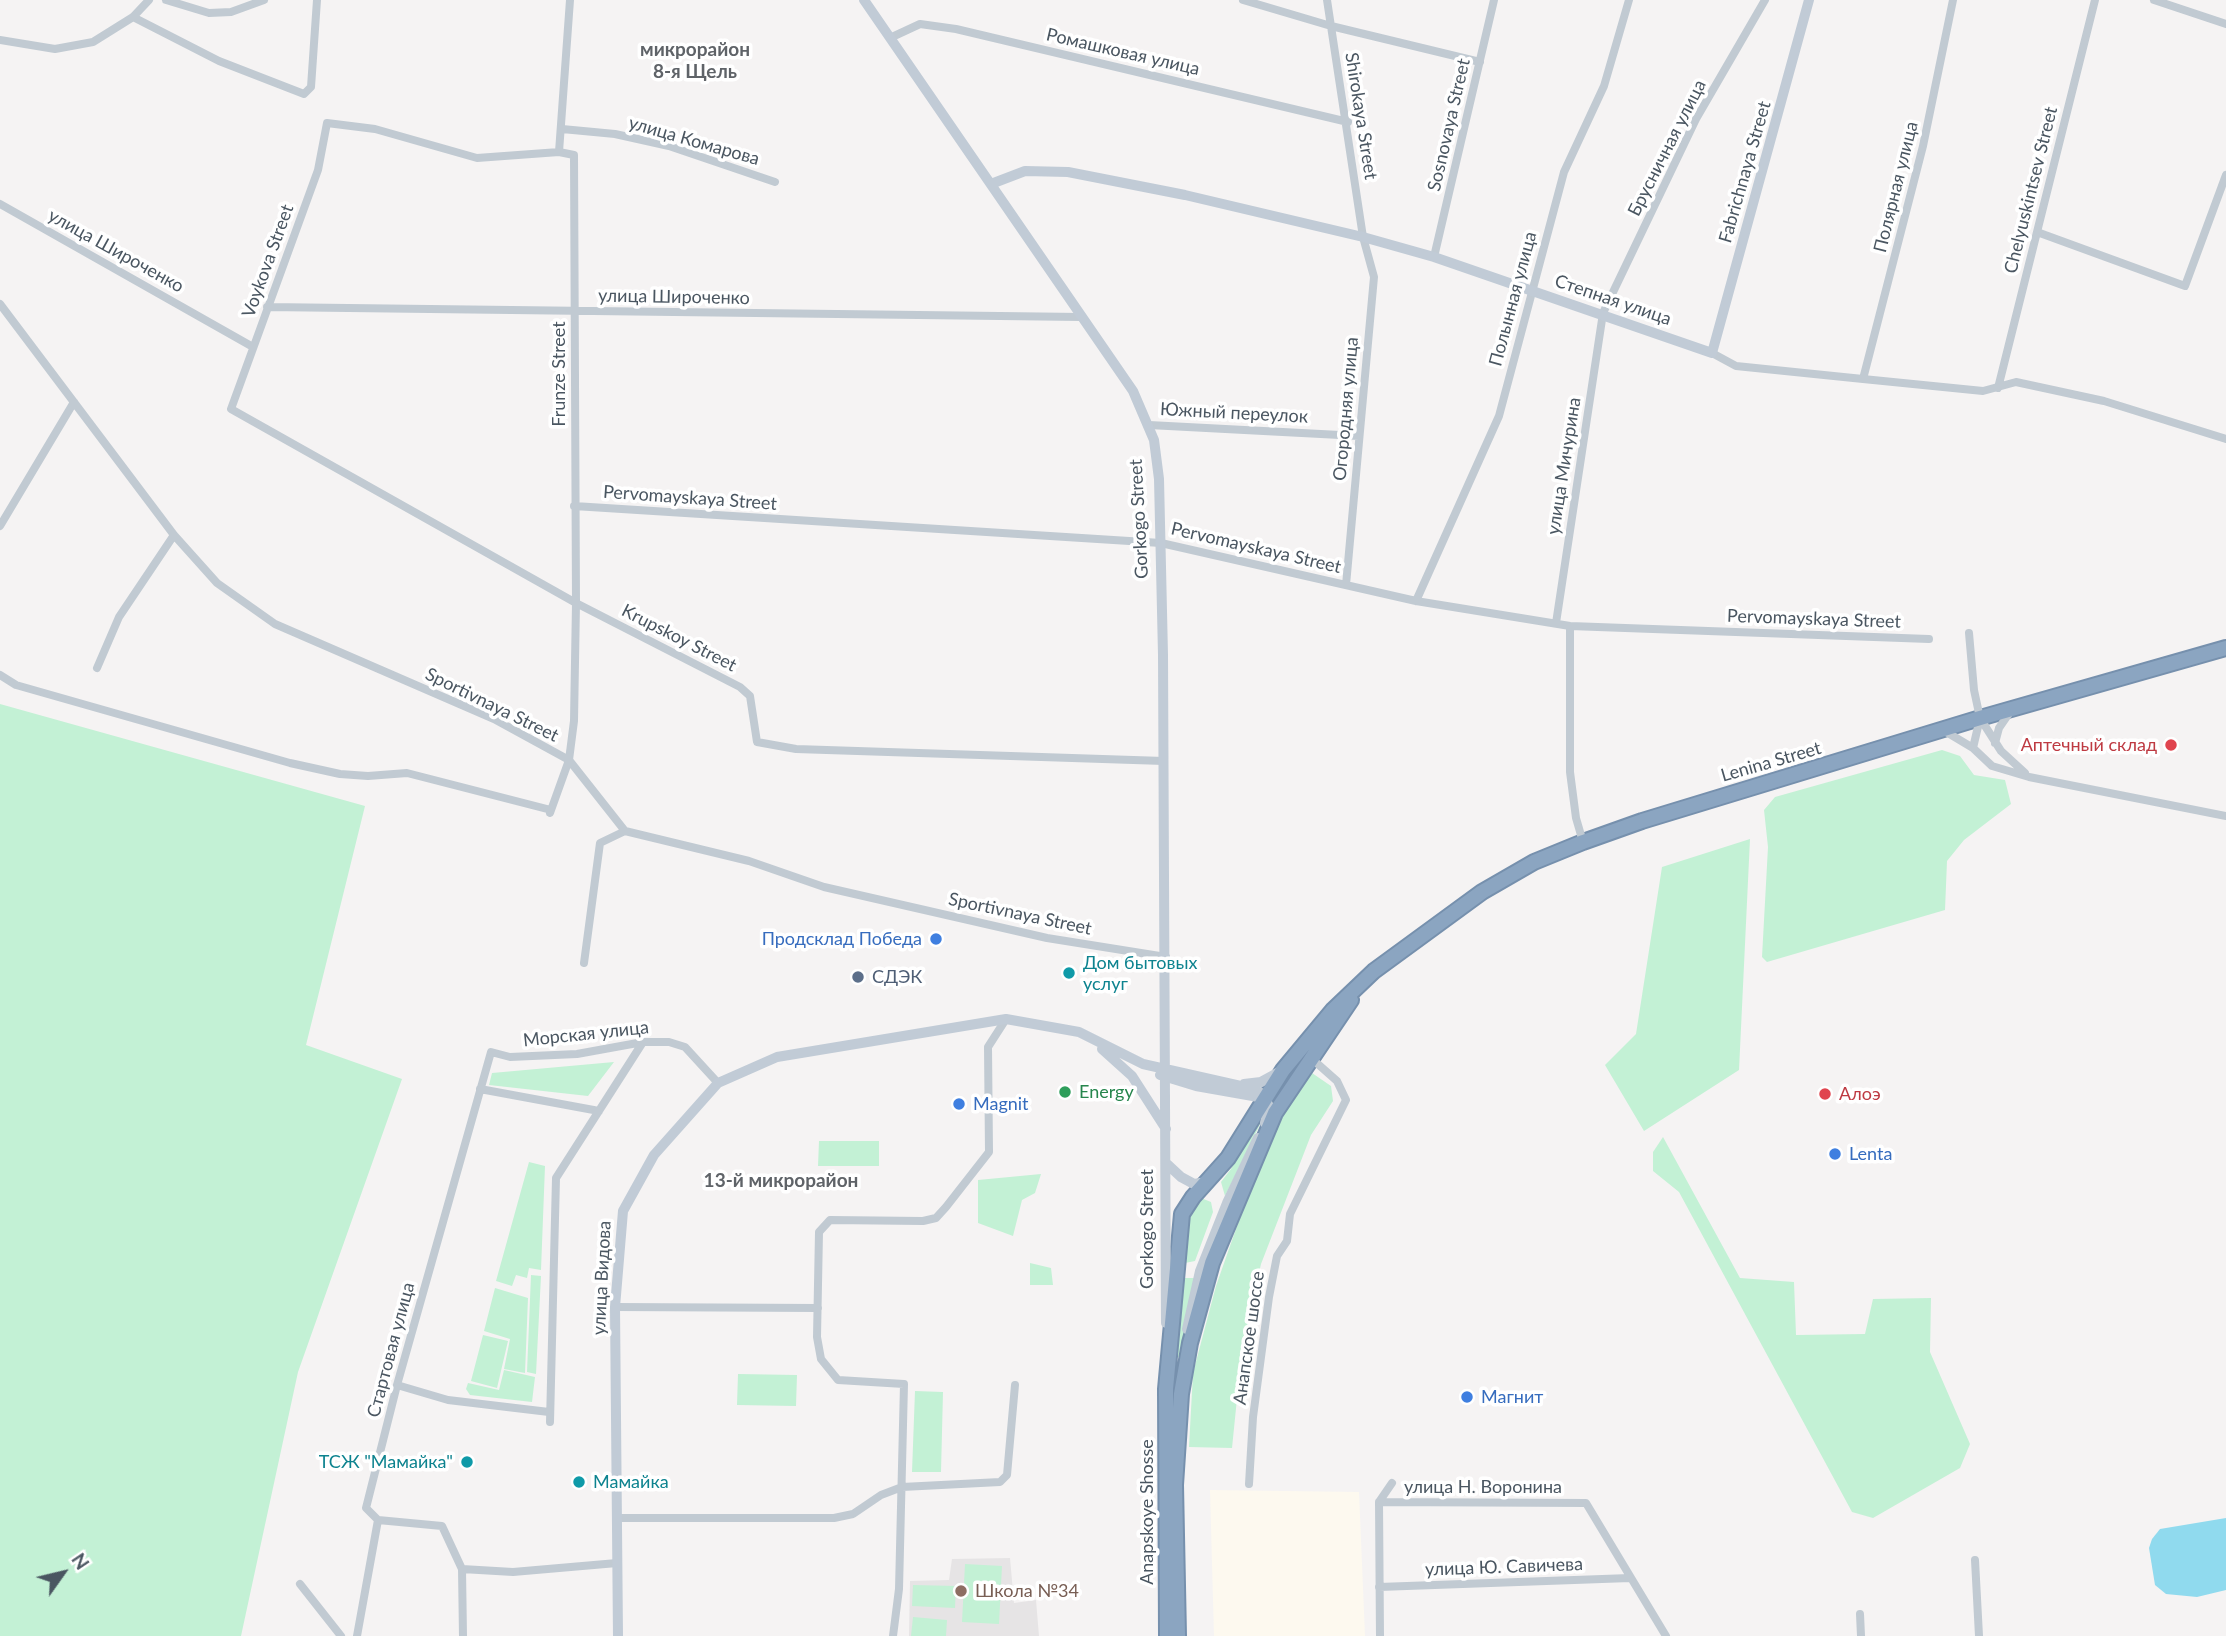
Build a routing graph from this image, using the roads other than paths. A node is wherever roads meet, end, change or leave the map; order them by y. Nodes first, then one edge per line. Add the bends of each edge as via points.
1 (149, 0) edge
2 (166, 0) edge
3 (230, 0) edge
4 (264, 0) edge
5 (317, 0) edge
6 (570, 0) edge
7 (864, 0) edge
8 (1243, 0) edge
9 (1326, 0) edge
10 (1494, 0) edge
11 (1629, 0) edge
12 (1765, 0) edge
13 (1809, 0) edge
14 (1953, 0) edge
15 (2095, 0) edge
16 (2154, 0) edge
17 (231, 12) junction
18 (133, 17) junction
19 (2226, 24) edge
20 (1331, 26) junction
21 (892, 37) junction
22 (0, 40) edge
23 (1480, 62) junction
24 (1348, 122) junction
25 (562, 129) junction
26 (559, 152) junction
27 (2226, 175) edge
28 (775, 182) dead end
29 (991, 184) junction
30 (0, 204) edge
31 (2037, 232) junction
32 (1363, 237) junction
33 (1433, 257) junction
34 (1532, 291) junction
35 (0, 304) edge
36 (267, 307) junction
37 (576, 312) junction
38 (1603, 313) junction
39 (1081, 317) junction
40 (253, 347) junction
41 (1712, 353) junction
42 (1863, 379) junction
43 (1998, 388) junction
44 (74, 402) junction
45 (231, 409) joint
46 (1149, 425) junction
47 (1359, 436) junction
48 (2226, 439) edge
49 (574, 506) junction
50 (0, 526) edge
51 (174, 535) junction
52 (1161, 542) junction
53 (1346, 585) junction
54 (1416, 601) junction
55 (576, 603) junction
56 (1556, 624) junction
57 (1570, 626) junction
58 (1969, 633) dead end
59 (1929, 639) dead end
60 (2226, 648) edge
61 (97, 668) dead end
62 (0, 675) edge
63 (2012, 709) junction
64 (1980, 718) junction
65 (1943, 730) junction
66 (1995, 743) junction
67 (1973, 748) junction
68 (569, 760) junction
69 (1164, 761) junction
70 (2029, 777) junction
71 (2226, 817) edge
72 (625, 831) junction
73 (1583, 842) junction
74 (1166, 957) junction
75 (584, 963) dead end
76 (1361, 984) junction
77 (1006, 1019) junction
78 (1090, 1038) junction
79 (643, 1042) junction
80 (491, 1052) joint
81 (1311, 1058) junction
82 (1283, 1070) junction
83 (1166, 1074) junction
84 (718, 1083) junction
85 (1238, 1084) junction
86 (480, 1089) junction
87 (1265, 1098) junction
88 (1284, 1099) junction
89 (599, 1111) junction
90 (1167, 1131) junction
91 (1167, 1164) junction
92 (1210, 1181) junction
93 (615, 1307) junction
94 (818, 1308) junction
95 (397, 1385) junction
96 (1015, 1385) dead end
97 (1166, 1389) junction
98 (549, 1412) junction
99 (550, 1422) dead end
100 (1392, 1483) dead end
101 (1249, 1485) dead end
102 (902, 1487) junction
103 (1379, 1502) junction
104 (1176, 1506) junction
105 (617, 1518) junction
106 (378, 1520) junction
107 (1975, 1560) dead end
108 (617, 1563) junction
109 (462, 1569) junction
110 (1630, 1578) junction
111 (300, 1584) dead end
112 (1379, 1587) junction
113 (1860, 1614) dead end
114 (341, 1636) edge
115 (357, 1636) edge
116 (463, 1636) edge
117 (618, 1636) edge
118 (893, 1636) edge
119 (1167, 1636) edge
120 (1178, 1636) edge
121 (1380, 1636) edge
122 (1666, 1636) edge
123 (1861, 1636) edge
124 (1979, 1636) edge

1 - 18 street
2 - 17 street via 209,13
3 - 17 street
4 - 17 street
5 - 18 street via 311,87 299,94 219,61
6 - 25 street
7 - 21 main road, Gorkogo Street
8 - 20 street
9 - 20 street, Shirokaya Street
10 - 23 street, Sosnovaya Street
11 - 34 street, Полынная улица via 1605,86 1564,172
12 - 38 street, Брусничная улица via 1696,118
13 - 41 main road, Fabrichnaya Street
14 - 42 street, Полярная улица via 1923,146
15 - 31 street, Chelyuskintsev Street
16 - 19 street
18 - 22 street via 93,43 55,49
20 - 23 street
20 - 24 street, Shirokaya Street
21 - 24 street, Ромашковая улица via 920,24 956,29
21 - 29 main road, Gorkogo Street
23 - 33 street, Sosnovaya Street
24 - 32 street, Shirokaya Street
25 - 26 street
25 - 28 street, улица Комарова via 669,146
26 - 36 street, Voykova Street via 477,158 375,129 327,123 318,170
26 - 37 street, Frunze Street via 574,155
27 - 31 street via 2185,286
29 - 32 main road, Степная улица via 1025,171 1068,172
29 - 39 main road, Gorkogo Street
30 - 40 street, улица Широченко
31 - 43 street, Chelyuskintsev Street
32 - 33 main road, Степная улица
32 - 47 street, Огородняя улица via 1374,277
33 - 34 main road, Степная улица
34 - 38 main road, Степная улица
34 - 54 street, Полынная улица via 1499,416
35 - 44 street, Sportivnaya Street
36 - 37 street, улица Широченко
36 - 40 street, Voykova Street
37 - 39 street, улица Широченко
37 - 49 street, Frunze Street
38 - 41 main road, Степная улица
38 - 56 street, улица Мичурина
39 - 46 main road, Gorkogo Street via 1133,391
40 - 45 street, Voykova Street
41 - 42 street, Степная улица via 1736,366
42 - 43 street, Степная улица via 1983,391
43 - 48 street, Степная улица via 2016,382
44 - 50 street
44 - 51 street, Sportivnaya Street
45 - 55 street, Krupskoy Street
46 - 47 street, Южный переулок
46 - 52 main road, Gorkogo Street via 1159,479
47 - 53 street, Огородняя улица
49 - 52 street, Pervomayskaya Street
49 - 55 street, Frunze Street
51 - 61 street via 119,617
51 - 68 street, Sportivnaya Street via 217,583 275,624 494,719
52 - 53 street, Pervomayskaya Street
52 - 69 main road, Gorkogo Street
53 - 54 street, Pervomayskaya Street
54 - 56 street, Pervomayskaya Street
55 - 68 street, Frunze Street
55 - 69 street, Krupskoy Street via 740,687 750,696 757,742 796,748
56 - 57 street, Pervomayskaya Street
57 - 59 street, Pervomayskaya Street
57 - 73 street via 1570,772
58 - 64 street
60 - 63 highway, Lenina Street
62 - 68 street, Frunze Street via 16,685 290,763 340,774 407,773 551,812
63 - 64 highway, Lenina Street
63 - 66 street
64 - 65 highway, Lenina Street
64 - 66 street
64 - 67 street
65 - 67 street
65 - 73 highway, Lenina Street
66 - 70 street
67 - 70 street via 1992,766
68 - 72 street, Sportivnaya Street
69 - 74 main road, Gorkogo Street
70 - 71 street
72 - 74 street, Sportivnaya Street via 850,893 1047,938
72 - 75 street via 600,843
73 - 76 highway, Lenina Street via 1534,862 1482,892 1405,946
74 - 83 main road, Gorkogo Street
76 - 81 highway
76 - 82 highway, Anapskoye Shosse
77 - 78 main road, улица Видова via 1060,1027
77 - 84 main road, улица Видова via 777,1057
77 - 94 street via 988,1047 989,1152 936,1218 830,1220 819,1232
78 - 83 main road, улица Видова
78 - 90 main road via 1132,1076
79 - 80 street, Морская улица via 577,1054 510,1057
79 - 84 street, Морская улица via 685,1046
79 - 89 street
80 - 86 street, Стартовая улица
81 - 88 highway
81 - 101 street, Анапское шоссе via 1337,1081 1346,1100 1290,1214 1287,1241 1277,1256 1255,1405
82 - 85 main road via 1261,1082
82 - 87 highway, Anapskoye Shosse
83 - 85 main road
83 - 87 main road
83 - 90 main road, Gorkogo Street
84 - 93 main road, улица Видова via 654,1154 623,1211
85 - 87 main road
86 - 89 street
86 - 95 street, Стартовая улица
87 - 88 main road
87 - 92 highway, Anapskoye Shosse
87 - 104 main road via 1267,1119 1200,1271 1188,1325 1174,1405 1169,1495
88 - 104 highway via 1212,1262 1190,1343 1181,1394
89 - 98 street via 556,1178
90 - 91 main road, Gorkogo Street
91 - 92 main road via 1194,1184
91 - 97 main road, Gorkogo Street
92 - 97 highway, Anapskoye Shosse via 1193,1197 1181,1222
93 - 94 street
93 - 105 main road, улица Видова
94 - 102 street via 821,1359 838,1381 904,1384
95 - 98 street via 448,1400
95 - 106 street, Стартовая улица via 366,1508
96 - 102 street via 1007,1475 1000,1482
97 - 119 highway, Anapskoye Shosse
98 - 99 street
100 - 103 street
102 - 105 street via 853,1514 834,1518
102 - 118 street
103 - 110 street, улица Н. Воронина via 1586,1503
103 - 112 street
104 - 120 highway
105 - 108 main road, улица Видова
106 - 109 street via 442,1526
106 - 115 street, Стартовая улица
107 - 124 street
108 - 109 street via 513,1572
108 - 117 main road, улица Видова
109 - 116 street
110 - 112 street, улица Ю. Савичева
110 - 122 street
111 - 114 street
112 - 121 street
113 - 123 street

